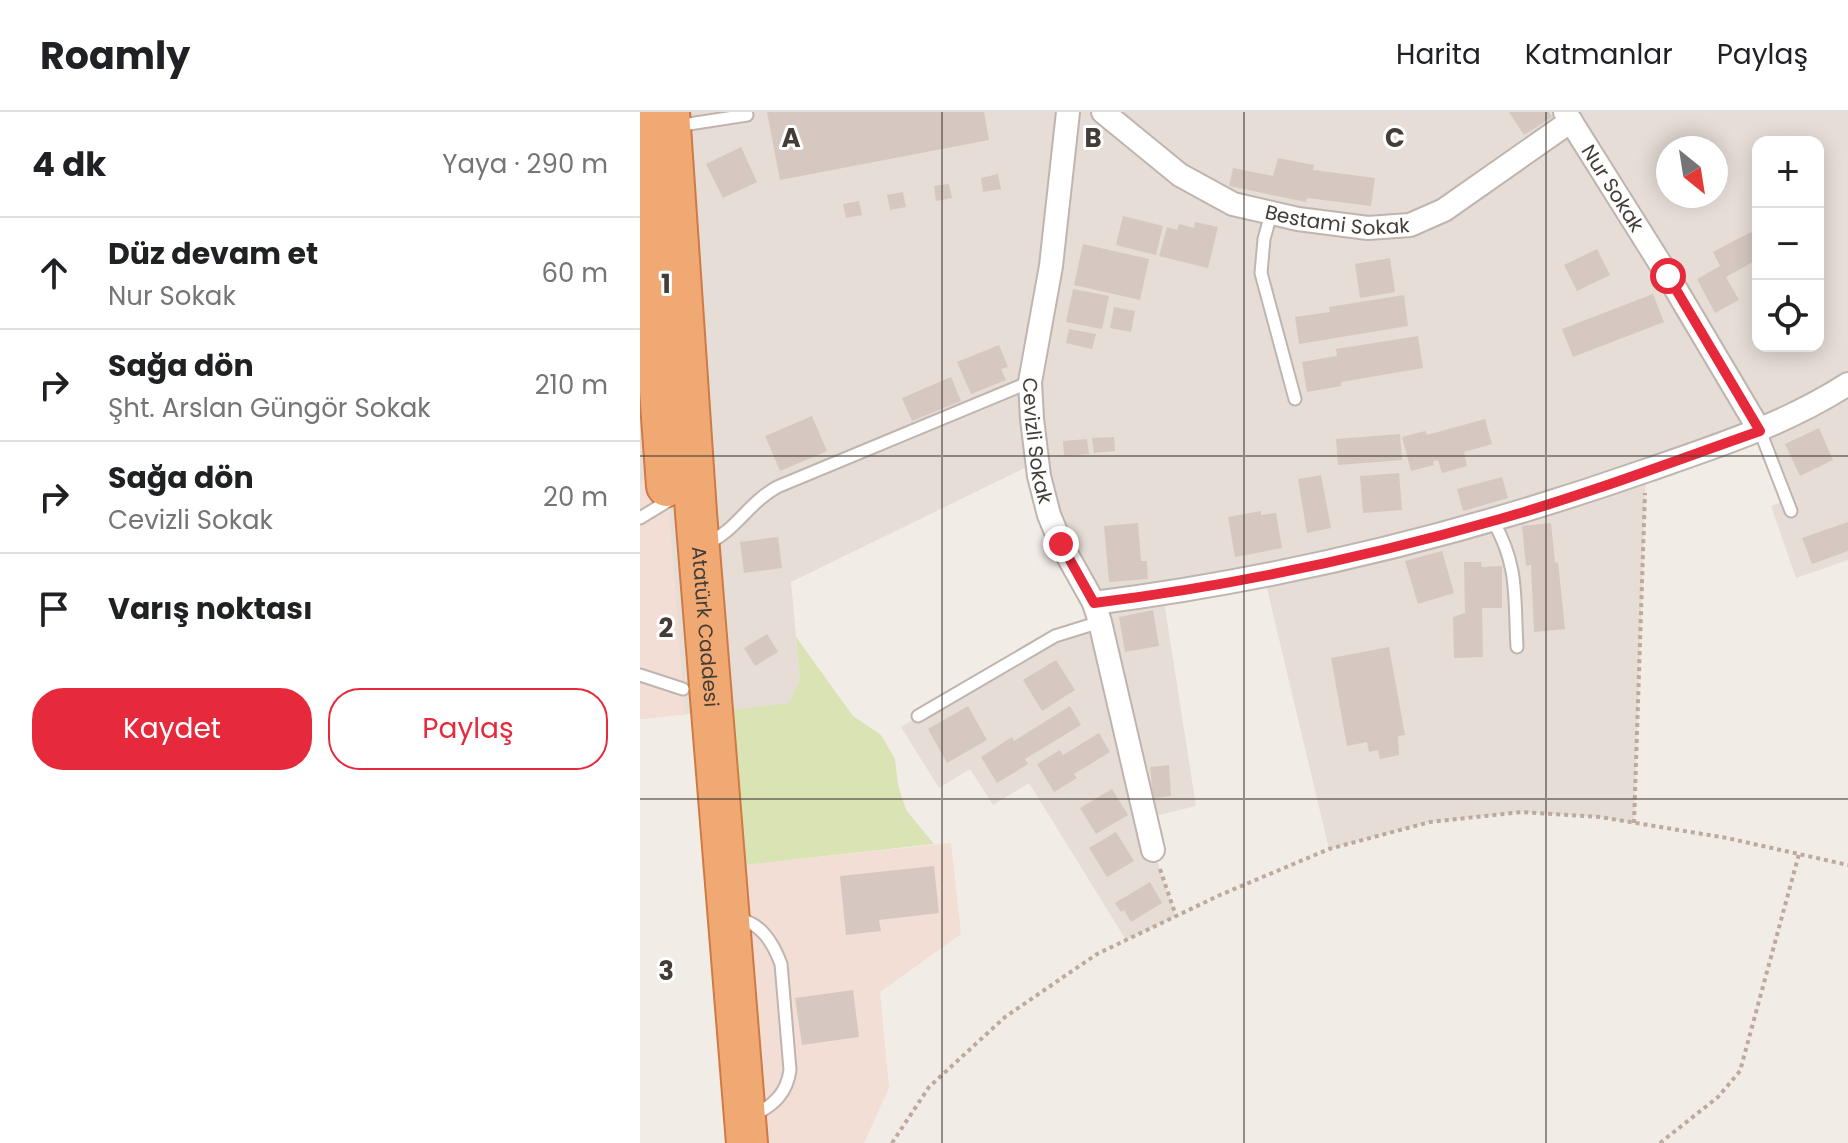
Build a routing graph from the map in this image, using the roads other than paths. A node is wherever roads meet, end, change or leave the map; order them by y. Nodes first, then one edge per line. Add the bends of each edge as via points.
1 (1068, 112) edge
2 (1103, 112) edge
3 (747, 115) dead end
4 (1568, 116) edge
5 (650, 144) edge
6 (1271, 214) junction
7 (1030, 382) junction
8 (1848, 384) edge
9 (1295, 399) dead end
10 (1760, 431) junction
11 (657, 492) edge
12 (1791, 511) dead end
13 (1493, 521) junction
14 (699, 548) junction
15 (1097, 612) junction
16 (1517, 647) dead end
17 (640, 675) edge
18 (683, 689) junction
19 (918, 716) dead end
20 (1153, 850) road end
21 (737, 1135) edge

1 - 7 street, Cevizli Sokak via 1051,266
2 - 6 street, Bestami Sokak via 1209,193
3 - 5 lane
4 - 6 street, Bestami Sokak via 1444,210 1410,225 1368,228
4 - 10 street, Nur Sokak
5 - 11 highway, Atatürk Caddesi
5 - 14 highway, Atatürk Caddesi
6 - 9 lane via 1261,273
7 - 14 lane via 777,487 752,504 723,536
7 - 15 street, Cevizli Sokak via 1039,476 1049,515
8 - 10 street
10 - 12 lane
10 - 13 street
11 - 18 highway, Atatürk Caddesi
13 - 15 street
13 - 16 lane via 1513,566
14 - 21 highway, Atatürk Caddesi via 729,918
15 - 19 lane
15 - 20 street, Cevizli Sokak
17 - 18 lane
18 - 21 highway, Atatürk Caddesi

